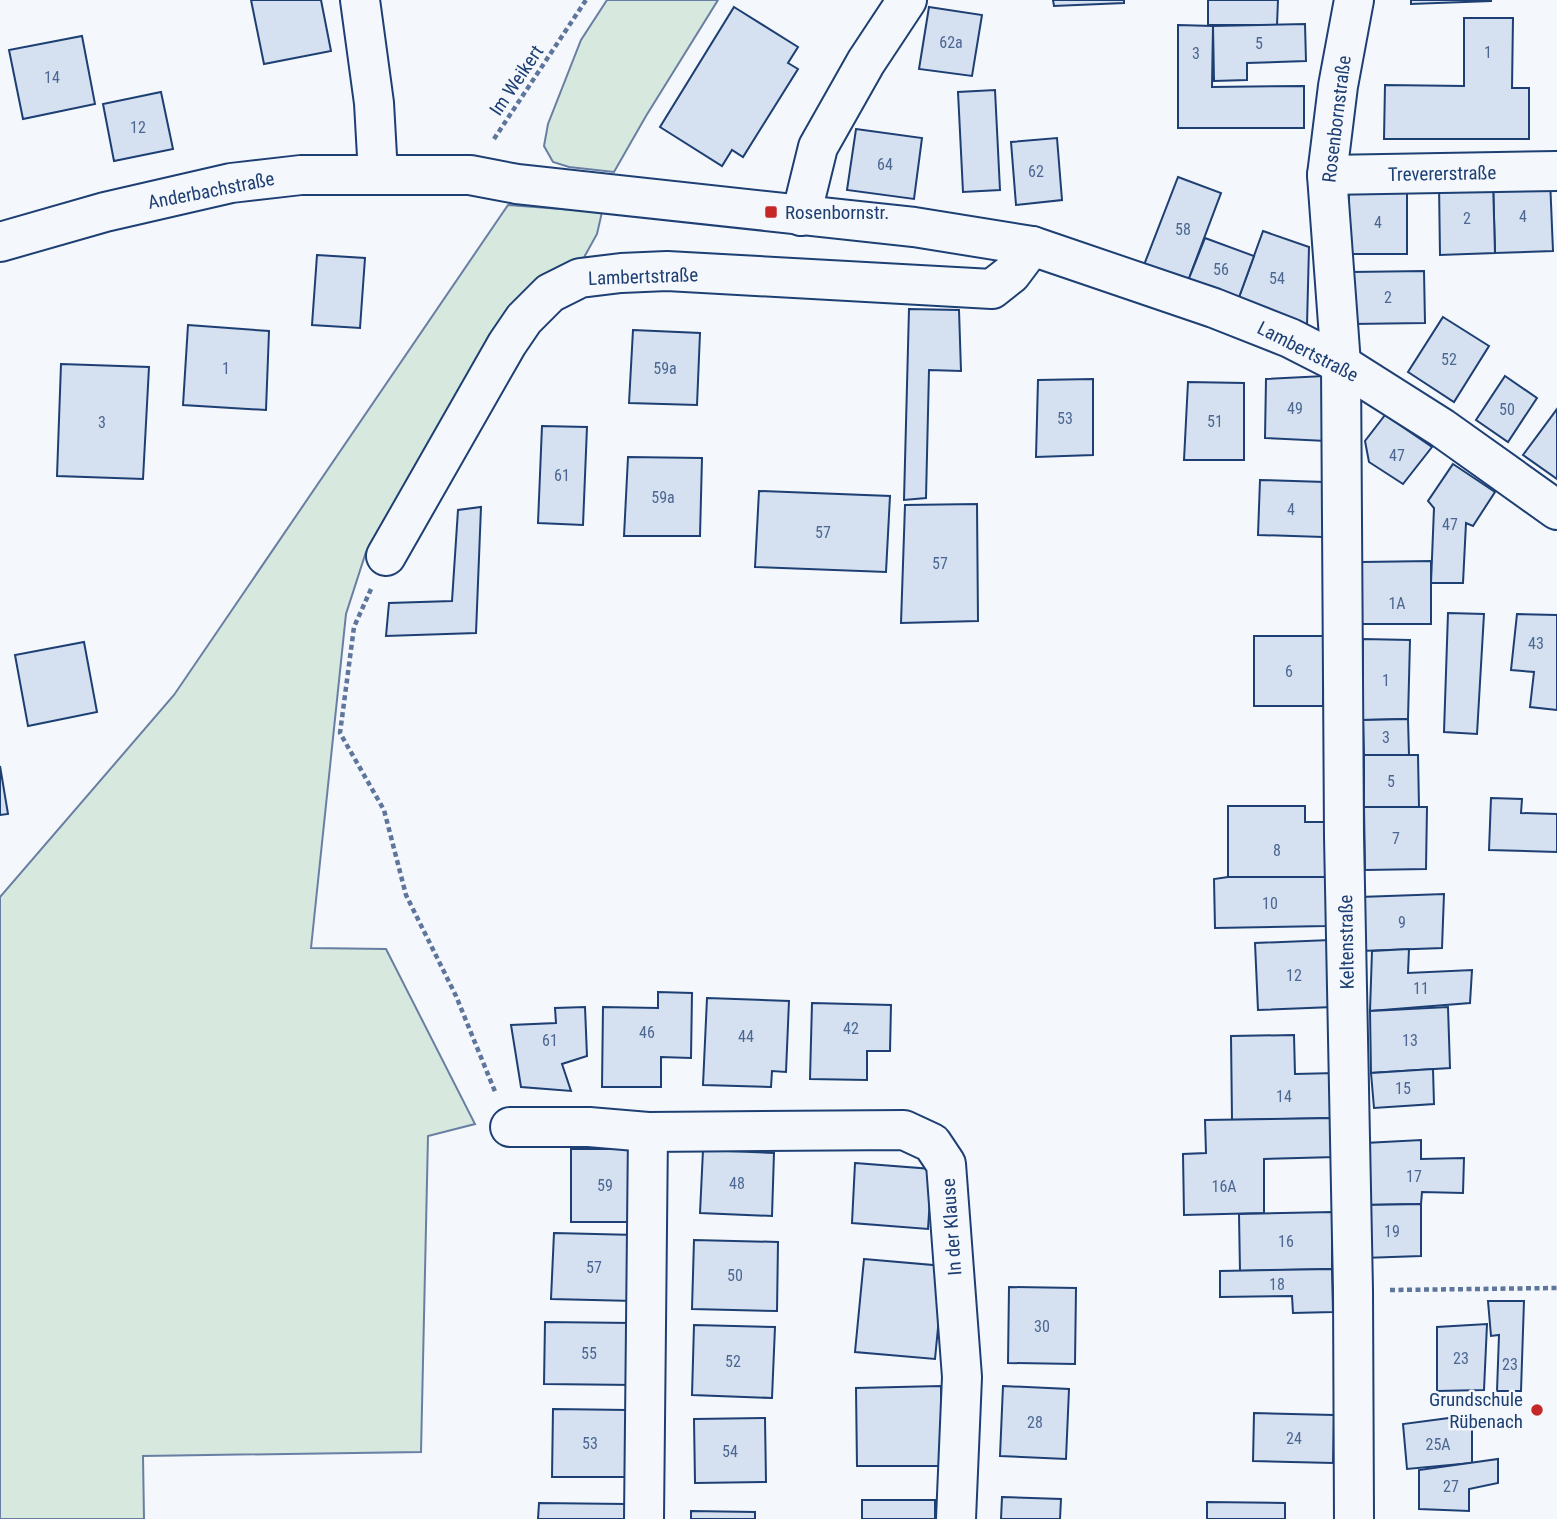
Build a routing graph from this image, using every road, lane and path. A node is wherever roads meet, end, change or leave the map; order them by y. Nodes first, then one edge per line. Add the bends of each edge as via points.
1 (360, 0) edge
2 (586, 0) edge
3 (907, 0) edge
4 (1354, 0) edge
5 (1557, 171) edge
6 (378, 174) junction
7 (470, 175) junction
8 (1326, 175) junction
9 (801, 216) junction
10 (0, 242) edge
11 (1032, 246) junction
12 (1341, 364) junction
13 (1557, 510) edge
14 (386, 556) joint
15 (510, 1127) joint
16 (648, 1132) junction
17 (1557, 1288) edge
18 (1353, 1290) junction
19 (644, 1519) edge
20 (956, 1519) edge
21 (1354, 1519) edge

1 - 6 street
2 - 7 path, Im Weikert
3 - 9 street via 818,147
4 - 8 street, Rosenbornstraße
5 - 8 street, Trevererstraße
6 - 7 street, Anderbachstraße
6 - 10 street, Anderbachstraße via 300,175 231,183
7 - 9 street, Lambertstraße
8 - 12 street, Rosenbornstraße
9 - 11 street, Lambertstraße via 971,234
11 - 12 street, Lambertstraße via 1214,308
11 - 14 street, Lambertstraße via 1011,274 992,289 667,271 580,278 550,293 524,319
12 - 13 street, Lambertstraße via 1442,428
12 - 18 street, Keltenstraße
14 - 15 path via 354,627 340,733 384,810 406,895 456,996
15 - 16 street, In der Klause
16 - 19 street
16 - 20 street, In der Klause via 904,1130 932,1143 946,1164 962,1377
17 - 18 path
18 - 21 street, Keltenstraße

